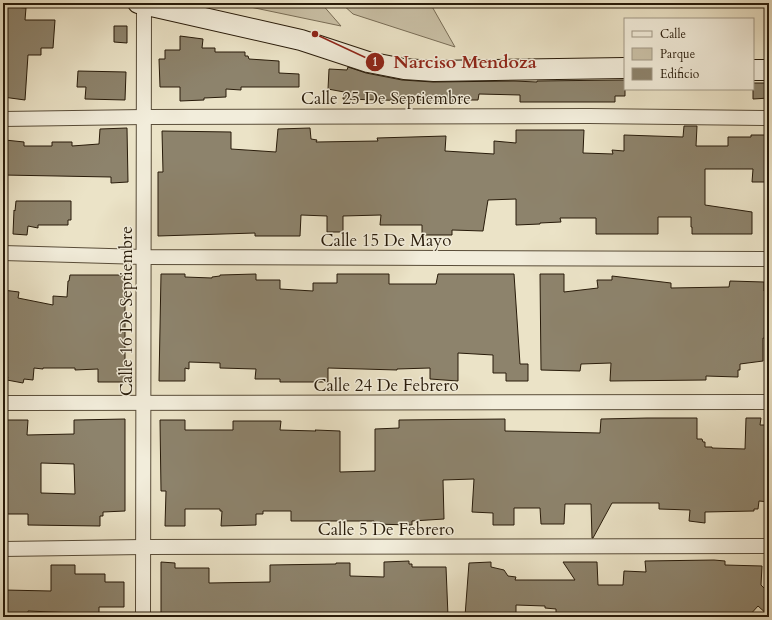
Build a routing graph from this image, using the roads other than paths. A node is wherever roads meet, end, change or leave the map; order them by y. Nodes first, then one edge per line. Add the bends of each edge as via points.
1 (141, 4) edge
2 (624, 68) edge
3 (754, 70) edge
4 (769, 70) edge
5 (144, 117) junction
6 (769, 118) edge
7 (3, 119) edge
8 (3, 253) edge
9 (144, 257) junction
10 (769, 259) edge
11 (769, 402) edge
12 (3, 403) edge
13 (144, 404) junction
14 (769, 546) edge
15 (143, 547) junction
16 (3, 549) edge
17 (143, 617) edge

1 - 2 main road, Calle 25 De Septiembre via 301,40 368,62 404,69 420,71
1 - 5 street, Calle 16 De Septiembre
3 - 4 main road
5 - 6 street, Calle 25 De Septiembre
5 - 7 street, Calle 25 De Septiembre
5 - 9 street, Calle 16 De Septiembre
8 - 9 street, Calle 15 De Mayo
9 - 10 street, Calle 15 De Mayo
9 - 13 street, Calle 16 De Septiembre
11 - 13 street, Calle 24 De Febrero
12 - 13 street, Calle 24 De Febrero
13 - 15 street, Calle 16 De Septiembre
14 - 15 street, Calle 5 De Febrero
15 - 16 street, Calle 5 De Febrero
15 - 17 street, Calle 16 De Septiembre

